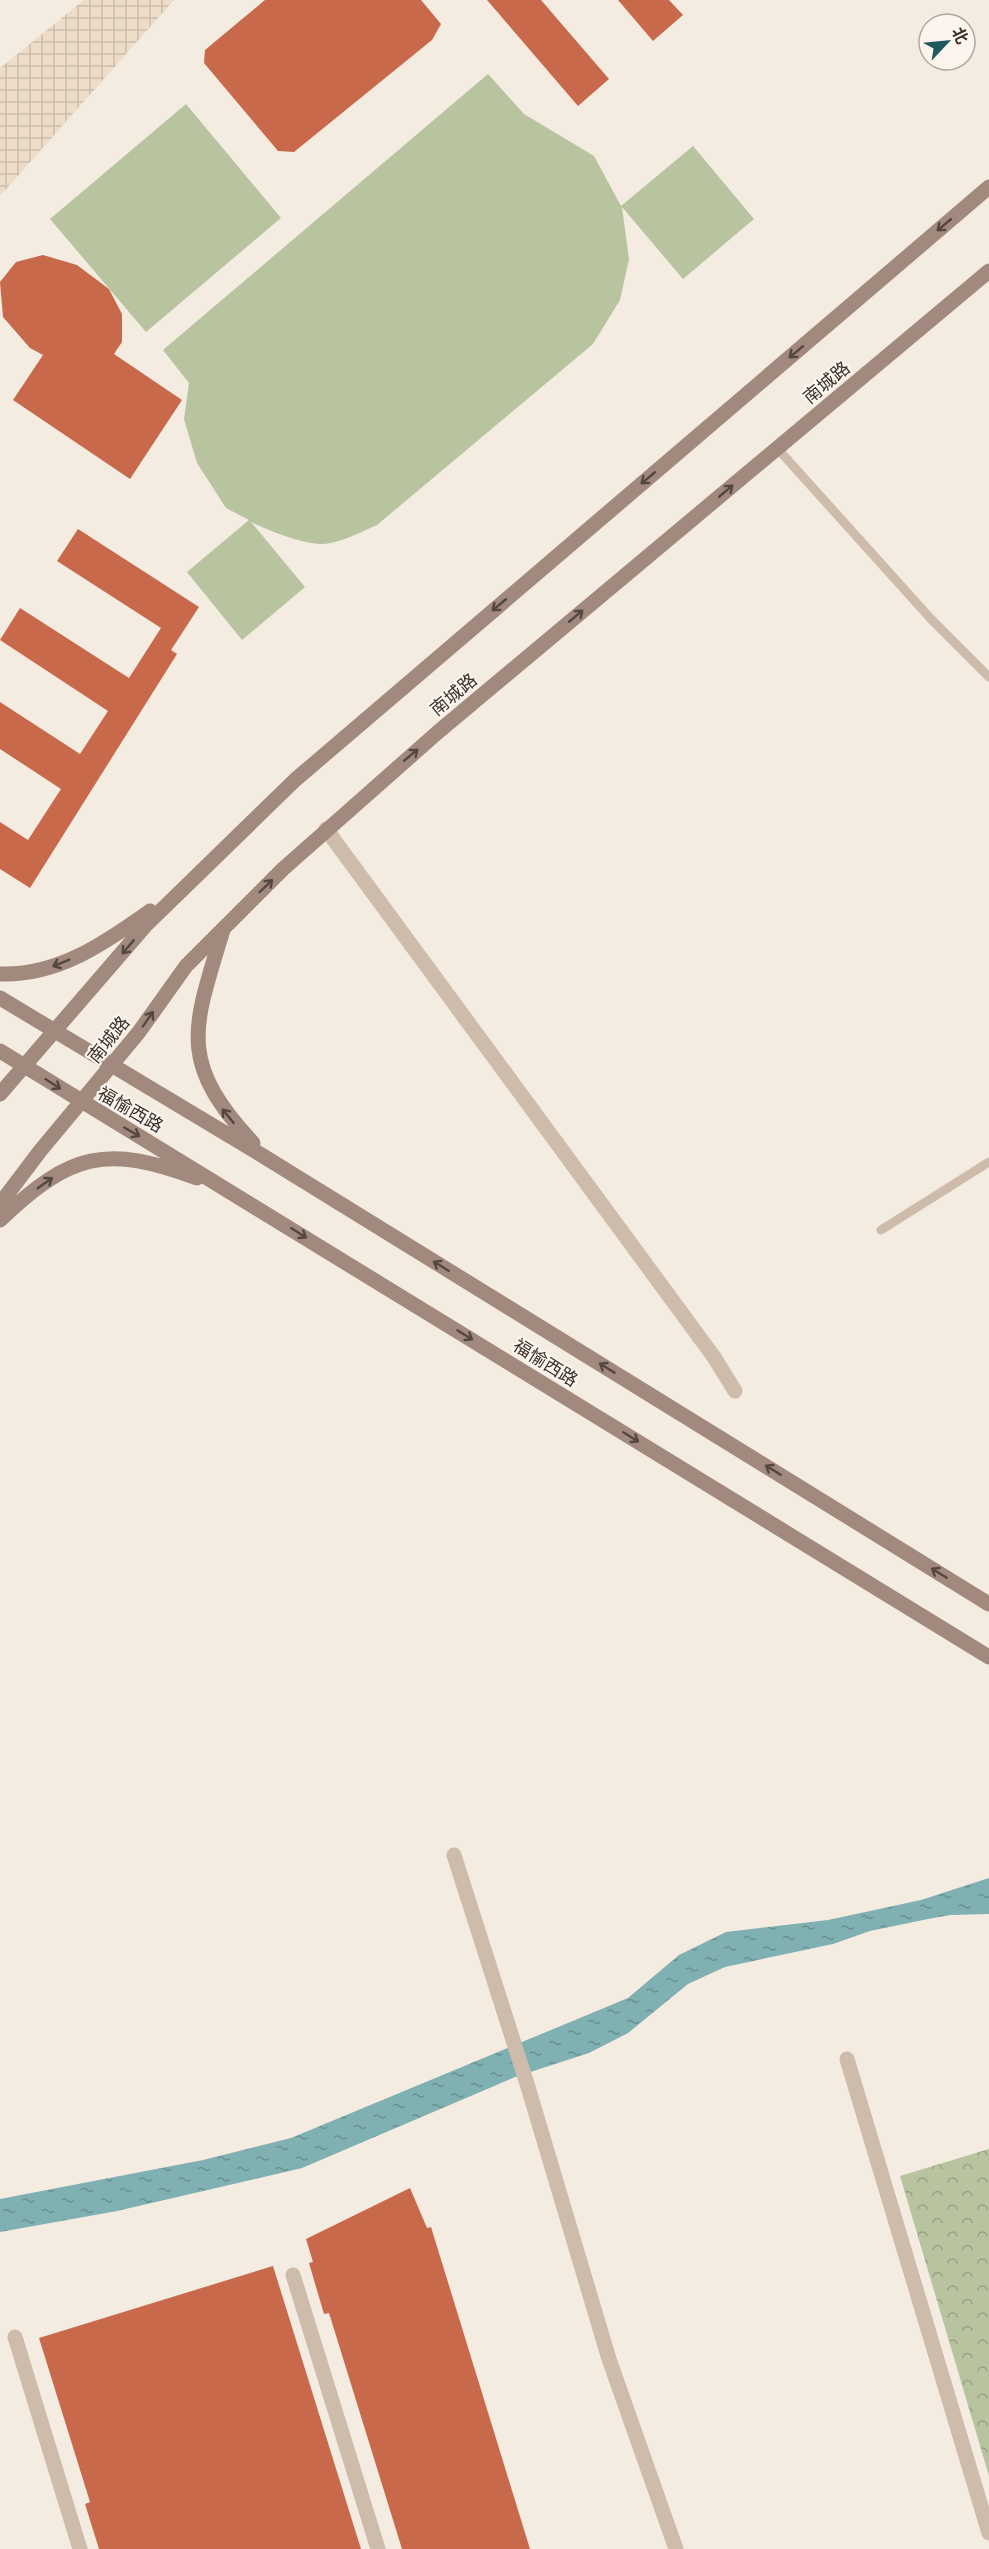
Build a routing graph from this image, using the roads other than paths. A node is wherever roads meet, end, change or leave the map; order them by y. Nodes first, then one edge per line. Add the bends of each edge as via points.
1 (989, 187) edge
2 (989, 271) edge
3 (777, 448) junction
4 (989, 676) edge
5 (326, 829) junction
6 (182, 888) junction
7 (225, 927) junction
8 (0, 974) edge
9 (0, 998) edge
10 (56, 1032) junction
11 (0, 1051) edge
12 (112, 1065) junction
13 (25, 1066) junction
14 (0, 1094) edge
15 (81, 1102) junction
16 (989, 1162) edge
17 (304, 1181) junction
18 (231, 1191) junction
19 (0, 1204) edge
20 (0, 1220) edge
21 (881, 1230) dead end
22 (735, 1390) dead end
23 (989, 1604) edge
24 (989, 1657) edge
25 (454, 1855) dead end
26 (847, 2059) dead end
27 (293, 2275) dead end
28 (15, 2337) dead end
29 (989, 2534) edge
30 (80, 2549) edge
31 (378, 2549) edge
32 (676, 2549) edge

1 -> 6 street via 348,733
2 - 3 street, 南城路
3 - 4 lane
5 -> 3 street, 南城路
7 -> 5 street, 南城路
5 - 22 street
6 -> 8 street via 107,942 82,955 53,967
6 -> 10 street
12 -> 7 street, 南城路 via 186,966
17 -> 7 street via 255,1145 226,1114 202,1068 197,1046 198,1023
9 - 10 street, 福愉西路
10 - 12 street, 福愉西路
10 - 13 street
11 - 13 street, 福愉西路
12 - 15 street, 南城路
12 - 17 street, 福愉西路
13 - 14 street
13 -> 15 street, 福愉西路
15 -> 18 street, 福愉西路
15 - 19 street, 南城路
16 - 21 lane
23 -> 17 street, 福愉西路
20 -> 18 street via 65,1169 93,1160 119,1157 148,1162
18 -> 24 street, 福愉西路
25 - 32 street via 609,2359
26 - 29 street
27 - 31 street
28 - 30 street

